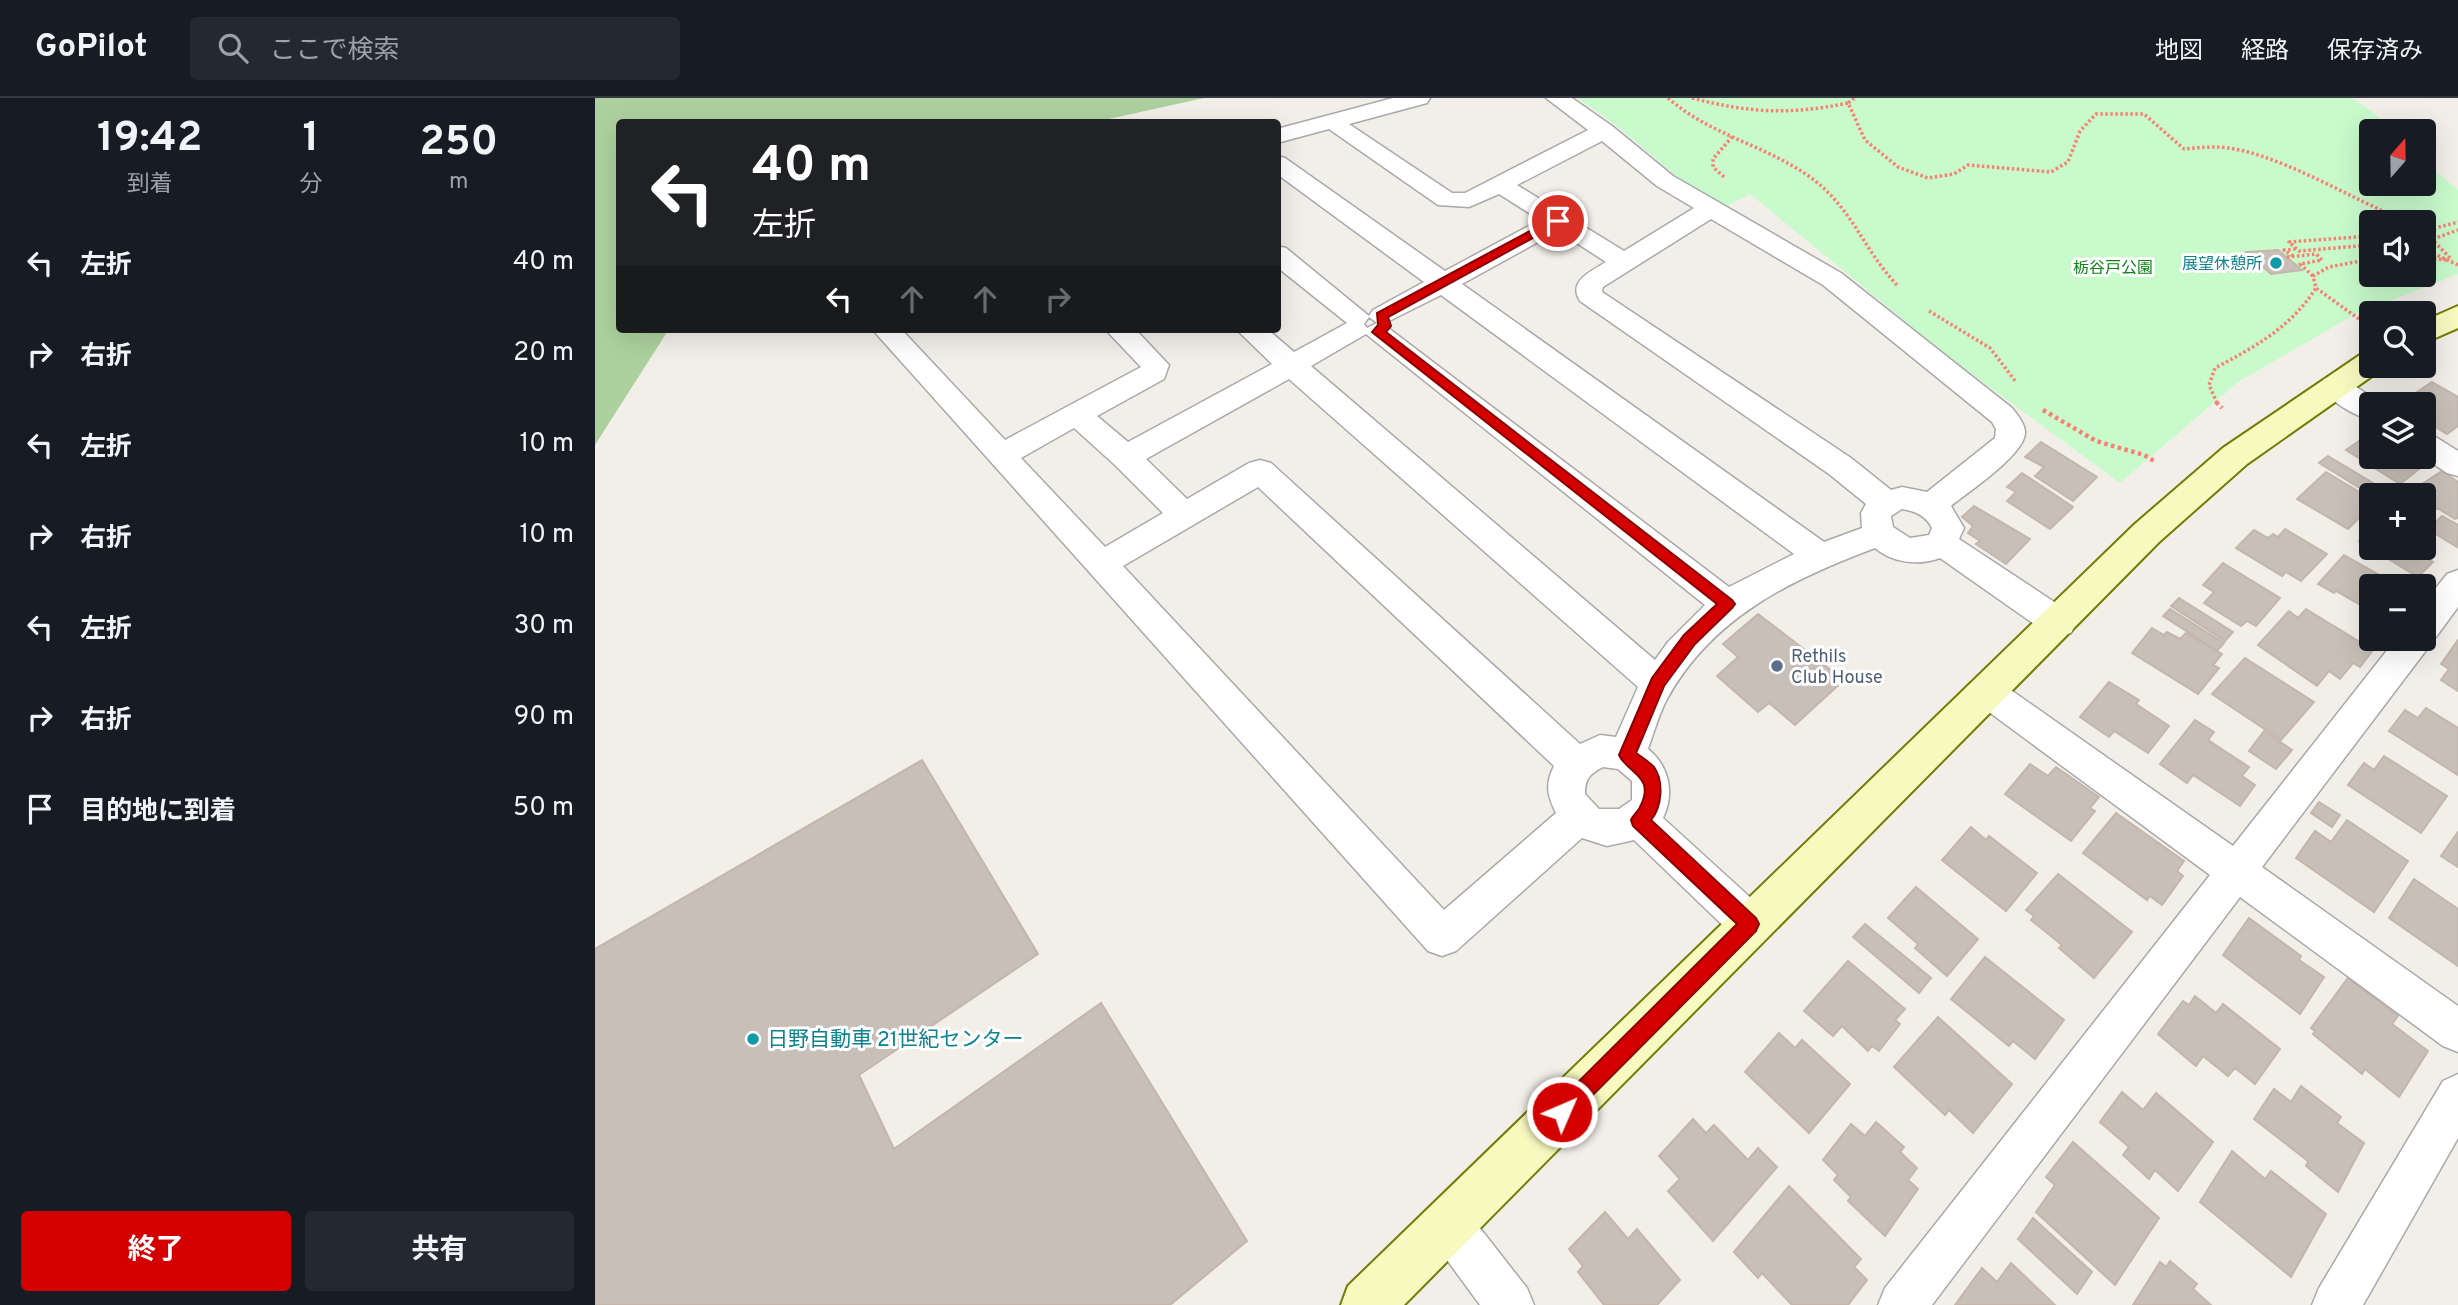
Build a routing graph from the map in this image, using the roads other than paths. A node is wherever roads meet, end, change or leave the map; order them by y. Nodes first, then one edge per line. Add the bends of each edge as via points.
1 (1419, 98) edge
2 (1557, 98) edge
3 (1333, 121) junction
4 (1604, 131) junction
5 (1281, 135) edge
6 (1281, 166) edge
7 (1499, 184) junction
8 (1711, 208) junction
9 (1558, 221) junction
10 (1281, 257) edge
11 (1623, 261) junction
12 (1444, 283) junction
13 (2458, 316) edge
14 (1368, 324) junction
15 (2436, 327) edge
16 (890, 333) edge
17 (1123, 333) edge
18 (1255, 333) edge
19 (1291, 365) junction
20 (2359, 370) edge
21 (2334, 386) junction
22 (2359, 402) edge
23 (1076, 414) junction
24 (2436, 449) edge
25 (1002, 455) junction
26 (1126, 457) junction
27 (2456, 460) edge
28 (1931, 506) junction
29 (1184, 515) junction
30 (1882, 518) junction
31 (1942, 543) junction
32 (1819, 555) junction
33 (1101, 564) junction
34 (2458, 583) edge
35 (1727, 604) junction
36 (2436, 611) edge
37 (2059, 623) junction
38 (2406, 651) edge
39 (1658, 683) junction
40 (1986, 691) junction
41 (1627, 755) junction
42 (1576, 763) junction
43 (1578, 817) junction
44 (1639, 820) junction
45 (2236, 871) junction
46 (1750, 924) junction
47 (2458, 1031) edge
48 (2458, 1096) edge
49 (1449, 1224) junction
50 (1367, 1305) edge
51 (1510, 1305) edge
52 (1902, 1305) edge
53 (2336, 1305) edge

1 - 3 street
2 - 4 street
3 - 5 street
3 - 7 street via 1447,200 1469,200
4 - 7 street
4 - 8 street via 1665,181
6 - 12 street
7 - 9 street
8 - 11 street
8 - 28 street via 1832,279 2011,425 2007,444
9 - 11 street
9 - 12 street
10 - 14 street
11 - 30 street via 1590,283 1589,295 1594,300 1840,466
12 - 14 street
12 - 32 street
13 - 15 street
14 - 19 street
14 - 35 street
16 - 25 street
17 - 23 street via 1155,365 1154,372
18 - 19 street
19 - 26 street
19 - 39 street
20 - 21 street
21 - 22 street
21 - 37 street via 2226,464 2147,533
23 - 25 street
23 - 26 street
24 - 27 street
25 - 33 street
26 - 29 street
28 - 30 street via 1912,499
28 - 31 street via 1948,528
29 - 33 street
29 - 42 street via 1260,471
30 - 31 street via 1898,548 1923,552
30 - 32 street
31 - 37 street
32 - 35 street via 1774,574
33 - 43 street via 1442,937
34 - 36 street
35 - 39 street via 1690,639
37 - 40 street
38 - 45 street
39 - 41 street
40 - 45 street
40 - 46 street
41 - 42 street via 1600,751
41 - 44 street via 1648,772 1653,785 1648,810
42 - 43 street via 1565,783 1570,807
43 - 44 street via 1602,828 1627,827
44 - 46 street
45 - 47 street
45 - 52 street
46 - 49 street
48 - 53 street
49 - 50 street
49 - 51 street

